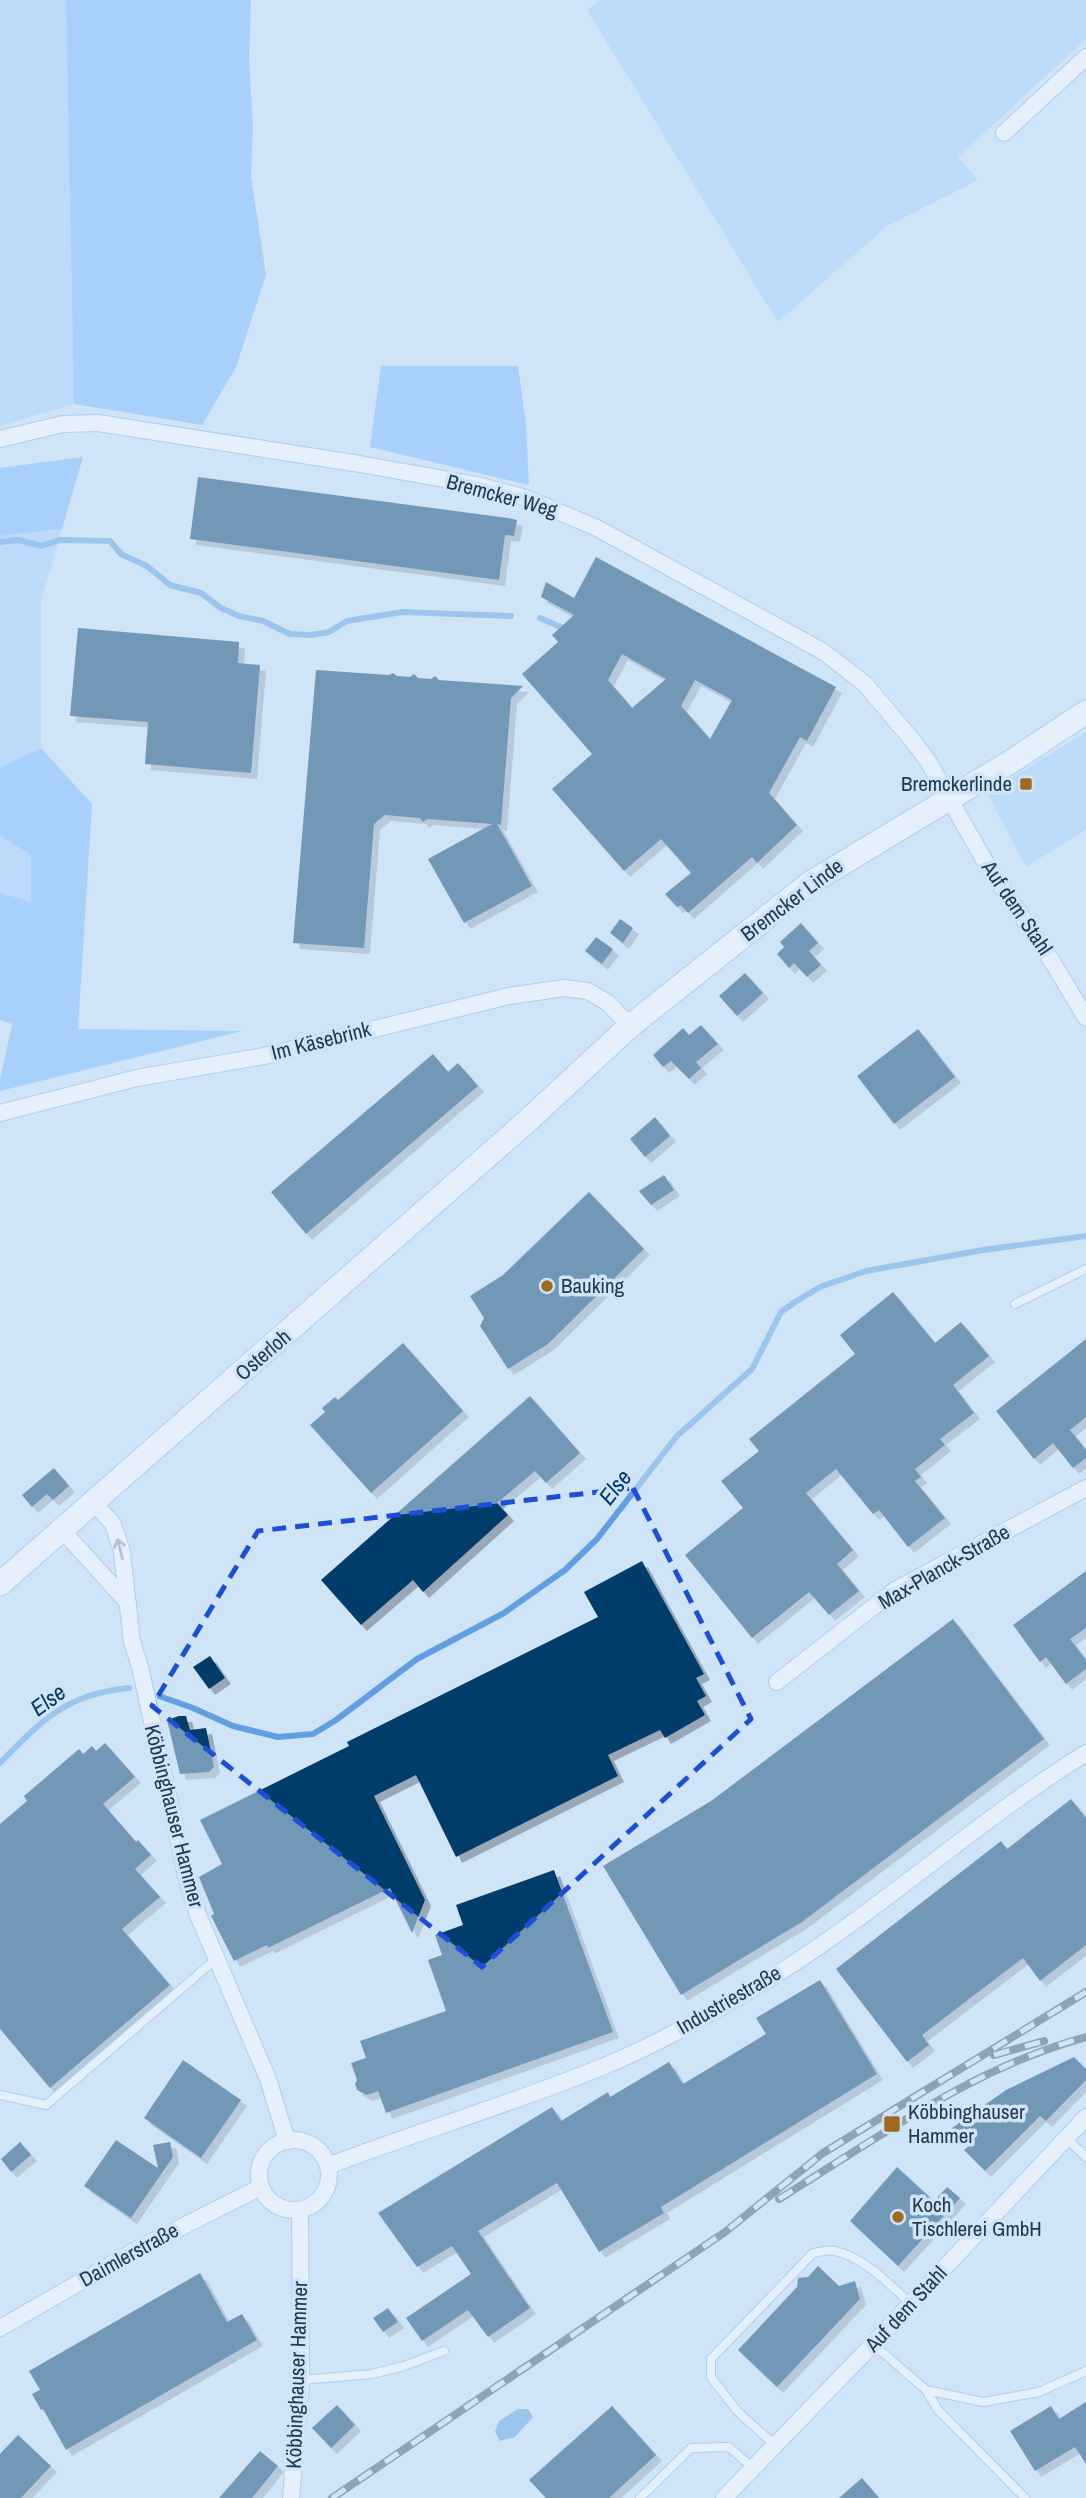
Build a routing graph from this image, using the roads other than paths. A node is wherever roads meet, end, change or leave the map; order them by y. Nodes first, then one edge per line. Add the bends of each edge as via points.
1 (1086, 57) edge
2 (1004, 134) dead end
3 (0, 439) edge
4 (1086, 712) edge
5 (947, 799) junction
6 (1086, 1018) edge
7 (630, 1026) junction
8 (0, 1113) edge
9 (524, 1124) joint
10 (1086, 1269) edge
11 (1015, 1304) dead end
12 (1086, 1488) edge
13 (94, 1503) junction
14 (63, 1531) junction
15 (0, 1584) edge
16 (128, 1603) junction
17 (777, 1682) dead end
18 (1086, 1754) edge
19 (216, 1959) junction
20 (0, 2095) edge
21 (1086, 2117) edge
22 (1066, 2138) junction
23 (287, 2141) junction
24 (1086, 2157) edge
25 (328, 2166) junction
26 (261, 2187) junction
27 (300, 2210) junction
28 (911, 2304) junction
29 (0, 2328) edge
30 (873, 2344) junction
31 (444, 2351) dead end
32 (1086, 2371) edge
33 (301, 2380) junction
34 (926, 2390) junction
35 (776, 2445) junction
36 (754, 2469) junction
37 (291, 2498) edge
38 (640, 2498) edge
39 (724, 2498) edge
40 (1025, 2498) edge

1 - 2 street
3 - 5 street, Bremcker Weg via 63,424 98,423 373,466 477,485 536,502 597,528 824,652 865,684 891,713 928,761
4 - 5 main road, Bremcker Linde
5 - 6 street, Auf dem Stahl
5 - 7 main road, Bremcker Linde via 810,883
7 - 8 street, Im Käsebrink via 608,1003 588,991 564,988 509,996 264,1056 69,1093
7 - 9 main road, Bremcker Linde
9 - 13 main road, Osterloh
10 - 11 lane
12 - 17 street, Max-Planck-Straße via 895,1590
13 - 14 main road, Osterloh
16 -> 13 street, Köbbinghauser Hammer via 122,1552 113,1524
14 - 15 main road, Osterloh
14 - 16 street
16 - 19 street, Köbbinghauser Hammer via 132,1642 173,1827
18 - 25 street, Industriestraße via 1049,1776 811,1952 696,2021 605,2066 522,2099
19 - 20 lane via 46,2105
19 - 23 street, Köbbinghauser Hammer via 268,2080
21 - 22 street, Auf dem Stahl
22 - 24 lane
22 - 28 street, Auf dem Stahl
23 - 25 street via 313,2145
23 - 26 street via 263,2158 258,2177
25 - 27 street via 329,2178 320,2199
26 - 27 street via 276,2206
26 - 29 street, Daimlerstraße via 136,2250
27 - 33 street, Köbbinghauser Hammer
28 - 30 street, Auf dem Stahl
28 - 35 lane via 852,2258 833,2250 813,2253 730,2339 711,2359 711,2377 738,2412
30 - 34 lane
30 - 35 street, Auf dem Stahl
31 - 33 lane via 372,2374
32 - 34 lane via 1039,2392 983,2402
33 - 37 street, Köbbinghauser Hammer
34 - 40 lane via 938,2410
35 - 36 street, Auf dem Stahl
36 - 38 lane via 730,2447 691,2448
36 - 39 street, Auf dem Stahl

